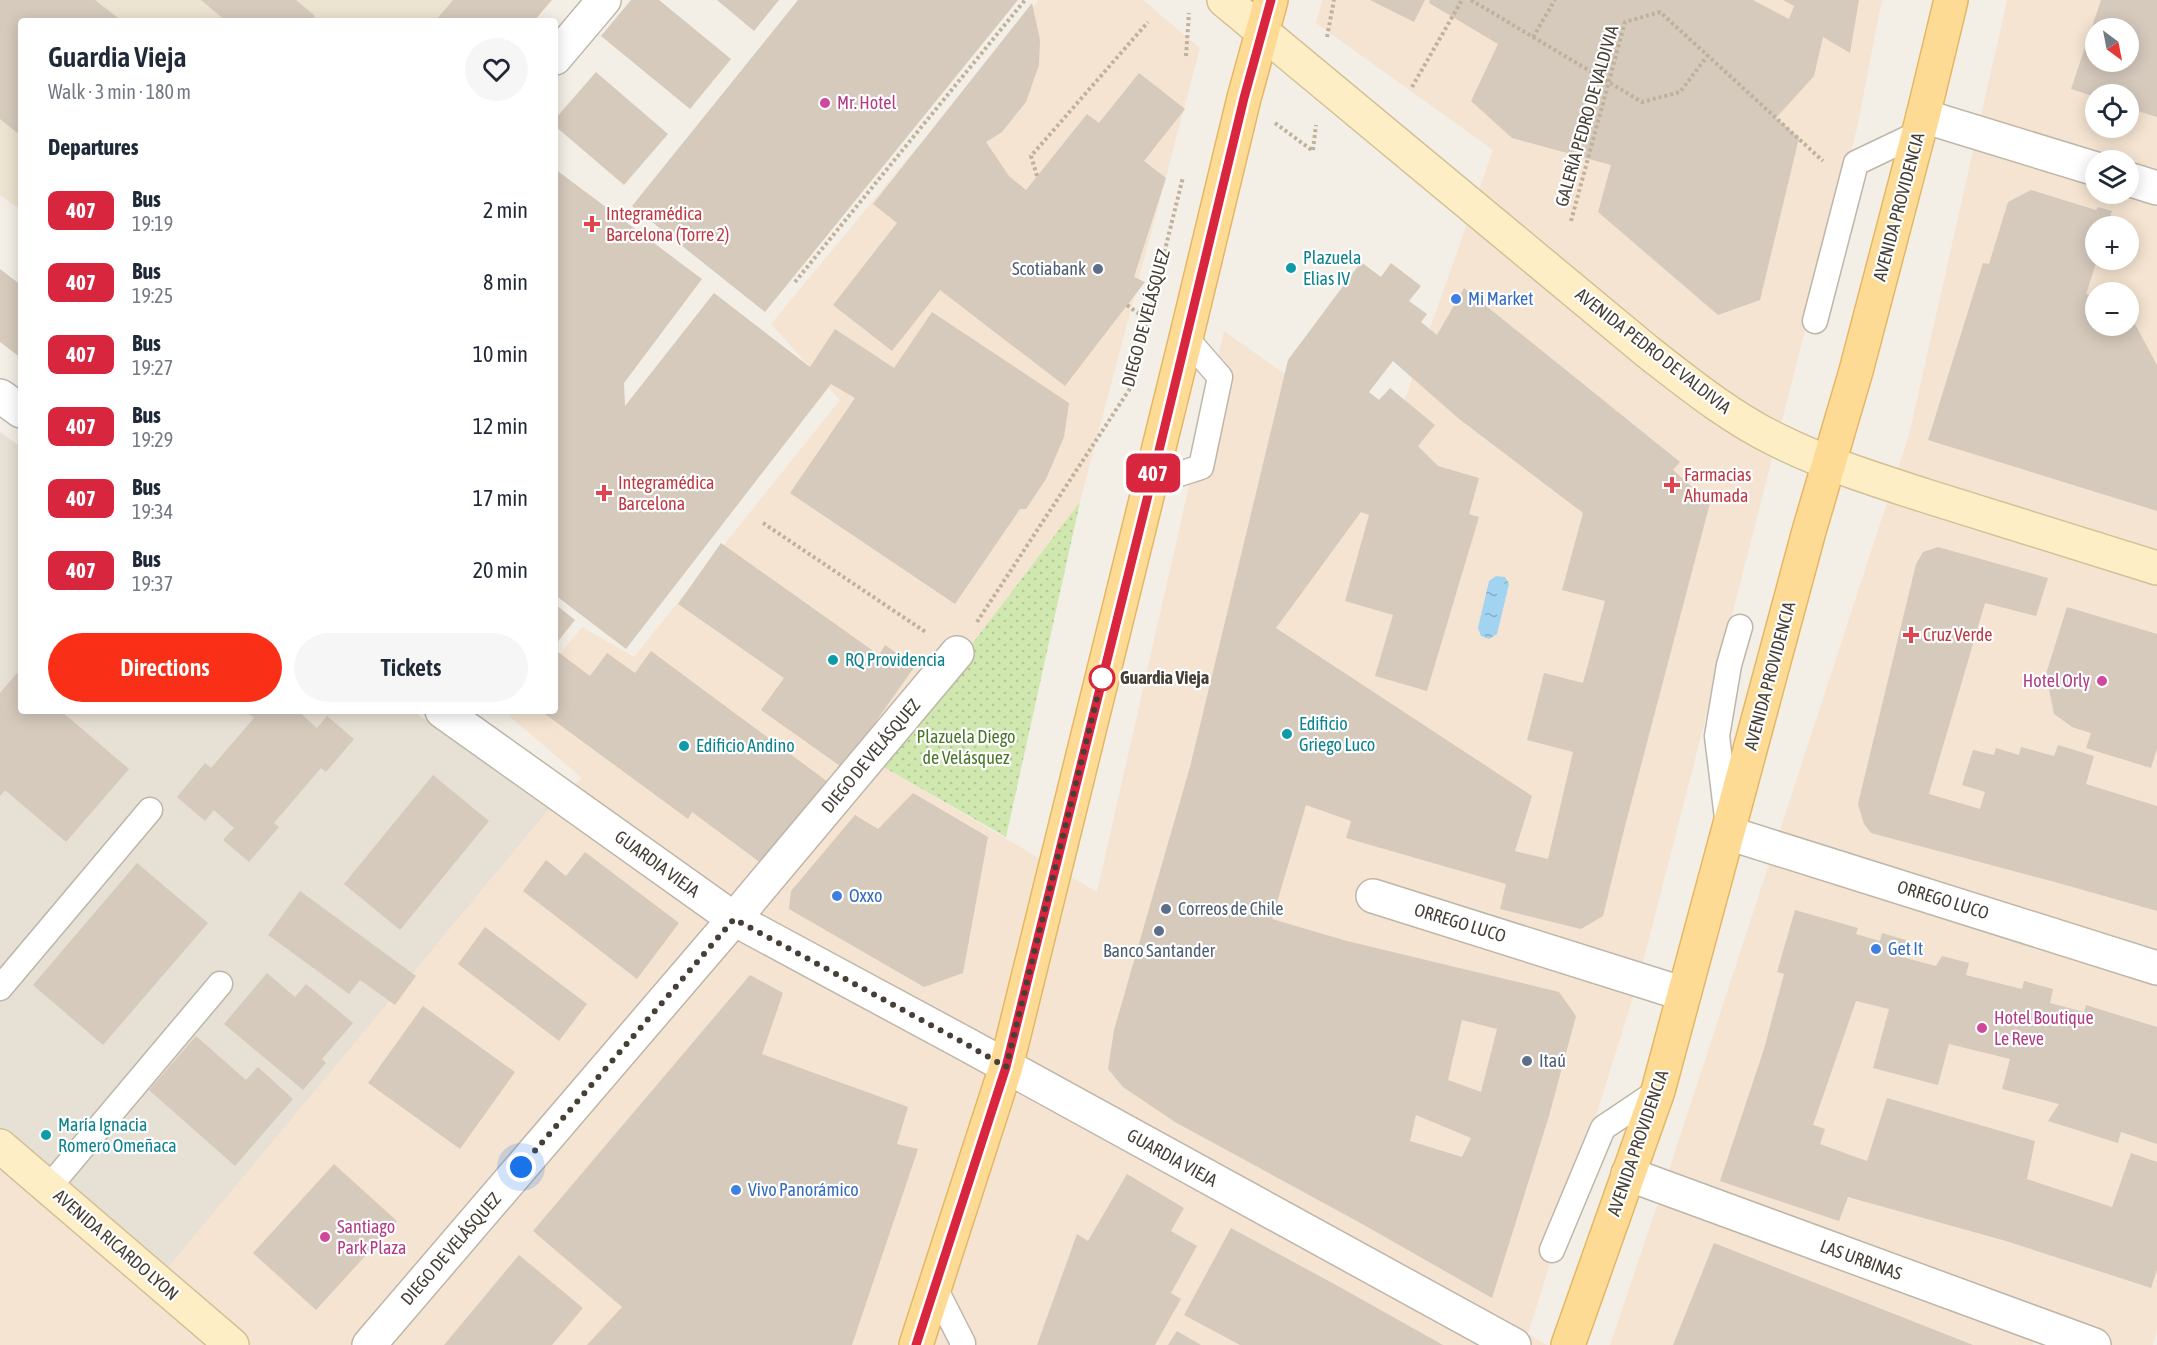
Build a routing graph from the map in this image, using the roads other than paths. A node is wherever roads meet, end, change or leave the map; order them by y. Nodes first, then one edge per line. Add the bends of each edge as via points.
1 (604, 0) edge
2 (1224, 0) edge
3 (1271, 0) edge
4 (1951, 0) edge
5 (1262, 31) junction
6 (558, 54) edge
7 (1921, 125) junction
8 (2085, 166) edge
9 (2139, 182) edge
10 (2157, 188) edge
11 (1815, 321) dead end
12 (1186, 338) junction
13 (0, 396) edge
14 (18, 409) edge
15 (1829, 464) junction
16 (1151, 483) junction
17 (2157, 568) edge
18 (1740, 627) dead end
19 (957, 653) road end
20 (446, 714) edge
21 (150, 810) dead end
22 (1728, 833) junction
23 (1373, 896) dead end
24 (734, 919) junction
25 (2157, 968) edge
26 (220, 984) dead end
27 (0, 988) edge
28 (1684, 994) junction
29 (1006, 1067) junction
30 (1658, 1091) junction
31 (1, 1155) edge
32 (1628, 1174) junction
33 (50, 1187) junction
34 (1552, 1250) dead end
35 (935, 1288) junction
36 (2053, 1338) edge
37 (232, 1345) edge
38 (369, 1345) edge
39 (916, 1345) edge
40 (962, 1345) edge
41 (1514, 1345) edge
42 (1568, 1345) edge
43 (2094, 1345) edge

1 - 6 street
2 - 5 main road, AVENIDA PEDRO DE VALDIVIA
3 - 5 main road
4 - 7 main road, AVENIDA PROVIDENCIA
5 - 12 main road
5 - 15 main road, AVENIDA PEDRO DE VALDIVIA via 1699,392 1778,441
7 - 8 street
7 - 11 lane via 1856,163
7 - 15 main road, AVENIDA PROVIDENCIA
9 - 10 street
12 - 16 main road
12 - 16 lane via 1220,377 1201,467
13 - 14 street
15 - 17 main road, AVENIDA PEDRO DE VALDIVIA
15 - 22 main road, AVENIDA PROVIDENCIA
16 - 29 main road
18 - 22 lane via 1717,736
19 - 24 street, DIEGO DE VELÁSQUEZ
20 - 24 street, GUARDIA VIEJA
21 - 27 lane
22 - 25 street, ORREGO LUCO
22 - 28 main road, AVENIDA PROVIDENCIA
23 - 28 street, ORREGO LUCO
24 - 29 street, GUARDIA VIEJA
24 - 38 street, DIEGO DE VELÁSQUEZ
26 - 33 lane
28 - 30 main road, AVENIDA PROVIDENCIA
29 - 35 main road
29 - 41 street, GUARDIA VIEJA
30 - 32 main road, AVENIDA PROVIDENCIA
30 - 34 lane via 1603,1128
31 - 33 main road, AVENIDA RICARDO LYON
32 - 36 street, LAS URBINAS
32 - 42 main road, AVENIDA PROVIDENCIA
33 - 37 main road, AVENIDA RICARDO LYON
35 - 39 main road
35 - 40 lane
36 - 43 street, LAS URBINAS

